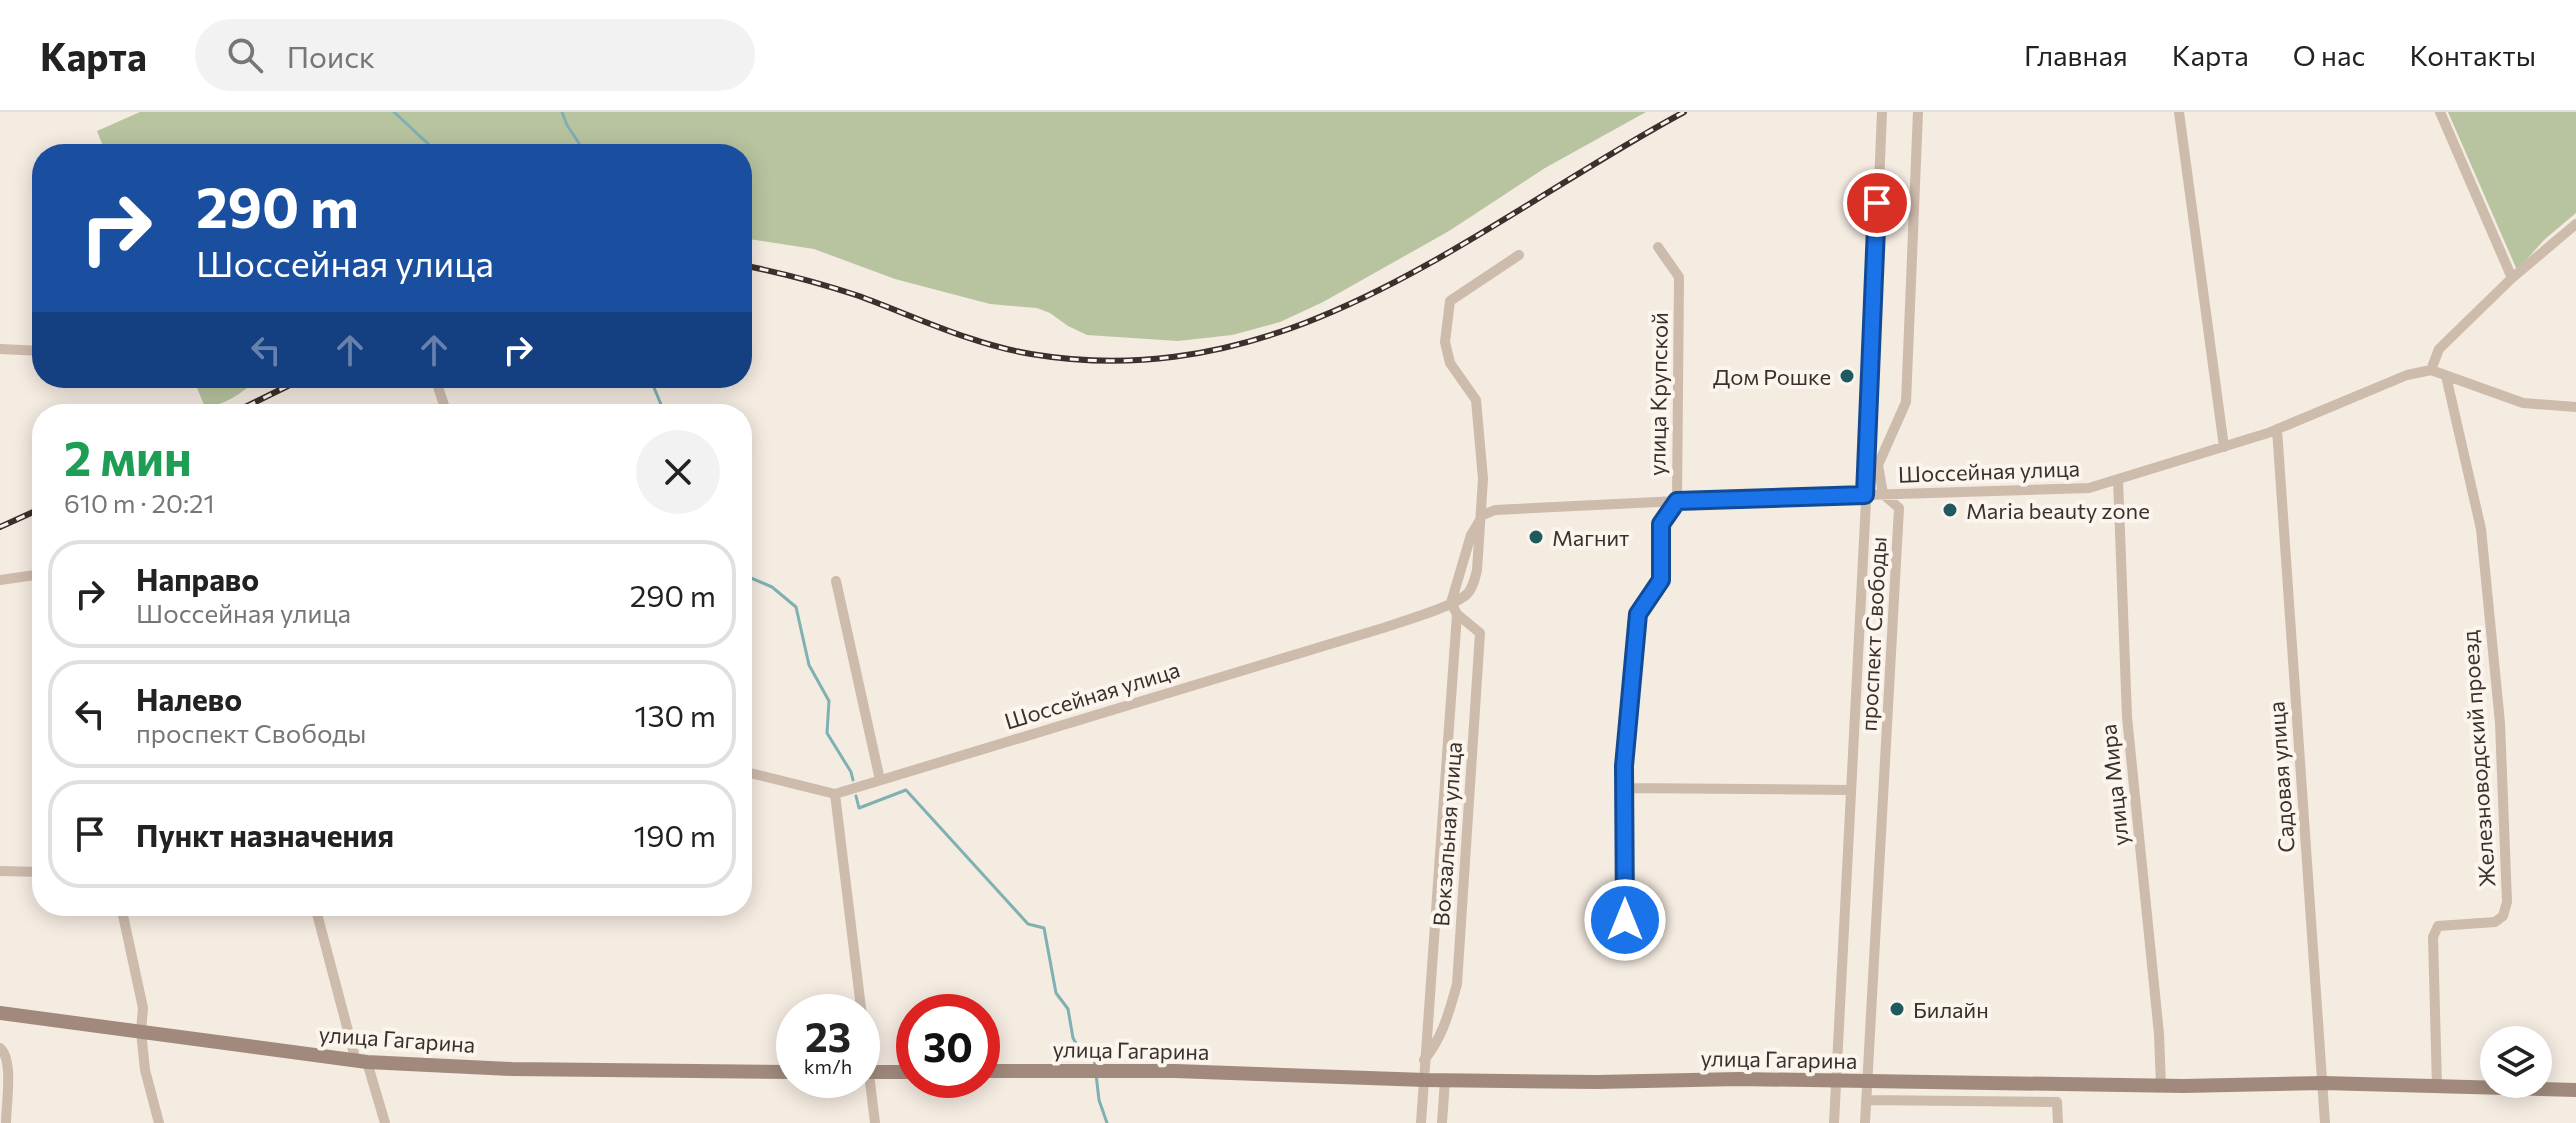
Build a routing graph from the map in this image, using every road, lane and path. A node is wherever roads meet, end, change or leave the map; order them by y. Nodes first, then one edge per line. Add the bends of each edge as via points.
1 (1882, 112) edge
2 (1918, 112) edge
3 (2179, 112) edge
4 (2440, 112) edge
5 (2576, 224) edge
6 (1658, 247) dead end
7 (1519, 255) dead end
8 (2512, 278) junction
9 (0, 349) edge
10 (32, 351) edge
11 (2431, 370) junction
12 (2446, 376) junction
13 (2576, 407) edge
14 (2277, 429) junction
15 (2224, 447) junction
16 (2118, 479) junction
17 (1883, 494) junction
18 (1865, 495) junction
19 (1677, 501) junction
20 (1483, 515) junction
21 (32, 575) edge
22 (0, 580) edge
23 (836, 581) dead end
24 (1454, 608) junction
25 (752, 773) edge
26 (880, 780) junction
27 (1624, 788) junction
28 (1851, 790) junction
29 (835, 794) junction
30 (0, 871) edge
31 (32, 872) edge
32 (123, 916) edge
33 (318, 916) edge
34 (1625, 920) dead end
35 (857, 994) edge
36 (0, 1013) edge
37 (141, 1031) junction
38 (3, 1050) edge
39 (1424, 1060) junction
40 (362, 1061) junction
41 (1000, 1071) edge
42 (776, 1072) edge
43 (1425, 1080) junction
44 (1445, 1080) junction
45 (1836, 1082) junction
46 (1867, 1082) junction
47 (2323, 1083) junction
48 (2161, 1086) junction
49 (2437, 1086) junction
50 (2576, 1090) edge
51 (871, 1098) edge
52 (1866, 1100) junction
53 (6, 1123) edge
54 (159, 1123) edge
55 (385, 1123) edge
56 (875, 1123) edge
57 (1421, 1123) edge
58 (1442, 1123) edge
59 (1834, 1123) edge
60 (1865, 1123) edge
61 (2058, 1123) edge
62 (2325, 1123) edge

1 - 18 street, проспект Свободы
2 - 17 street, проспект Свободы via 1906,402 1878,465
3 - 15 street
4 - 8 street
5 - 8 street
6 - 19 street, улица Крупской via 1679,277
7 - 20 street, Вокзальная улица via 1450,301 1445,342 1450,363 1476,400
8 - 11 street via 2439,349
9 - 10 street
11 - 12 street
11 - 14 street, Шоссейная улица
12 - 13 street via 2523,403
12 - 49 street, Железноводский проезд via 2481,529 2500,723 2507,902 2495,922 2438,926 2433,937
14 - 15 street, Шоссейная улица
14 - 47 street, Садовая улица
15 - 16 street, Шоссейная улица
16 - 17 street, Шоссейная улица via 2089,488
16 - 48 street, улица Мира via 2127,717
17 - 18 street, Шоссейная улица
17 - 46 street, проспект Свободы via 1899,508
18 - 19 street, Шоссейная улица
18 - 28 street, проспект Свободы
19 - 20 street, Шоссейная улица via 1495,510
19 - 27 street, улица Крупской via 1661,524 1661,580 1638,614
20 - 24 street, Вокзальная улица via 1471,535
20 - 24 street, Вокзальная улица via 1473,584
21 - 22 street
23 - 26 street
24 - 26 street, Шоссейная улица
24 - 39 street, Вокзальная улица
24 - 39 street, Вокзальная улица via 1480,633 1457,984 1445,1026
25 - 29 street
26 - 29 street, Шоссейная улица
27 - 28 street
27 - 34 street, улица Крупской
28 - 45 street, проспект Свободы
29 - 35 street
30 - 31 street
32 - 37 street via 143,1008
33 - 40 street
36 - 37 main road, улица Гагарина
37 - 40 main road, улица Гагарина
37 - 54 street
38 - 53 street
39 - 43 street, Вокзальная улица
40 - 42 main road, улица Гагарина via 512,1069
40 - 55 street
41 - 43 main road, улица Гагарина
43 - 44 main road, улица Гагарина
43 - 57 street, Вокзальная улица
44 - 45 main road, улица Гагарина
44 - 58 street
45 - 46 main road, улица Гагарина
45 - 59 street, проспект Свободы
46 - 48 main road, улица Гагарина
46 - 52 street, проспект Свободы
47 - 48 main road, улица Гагарина
47 - 49 main road, улица Гагарина
47 - 62 street, Садовая улица
49 - 50 main road, улица Гагарина
51 - 56 street
52 - 60 street, проспект Свободы
52 - 61 street via 2057,1102

